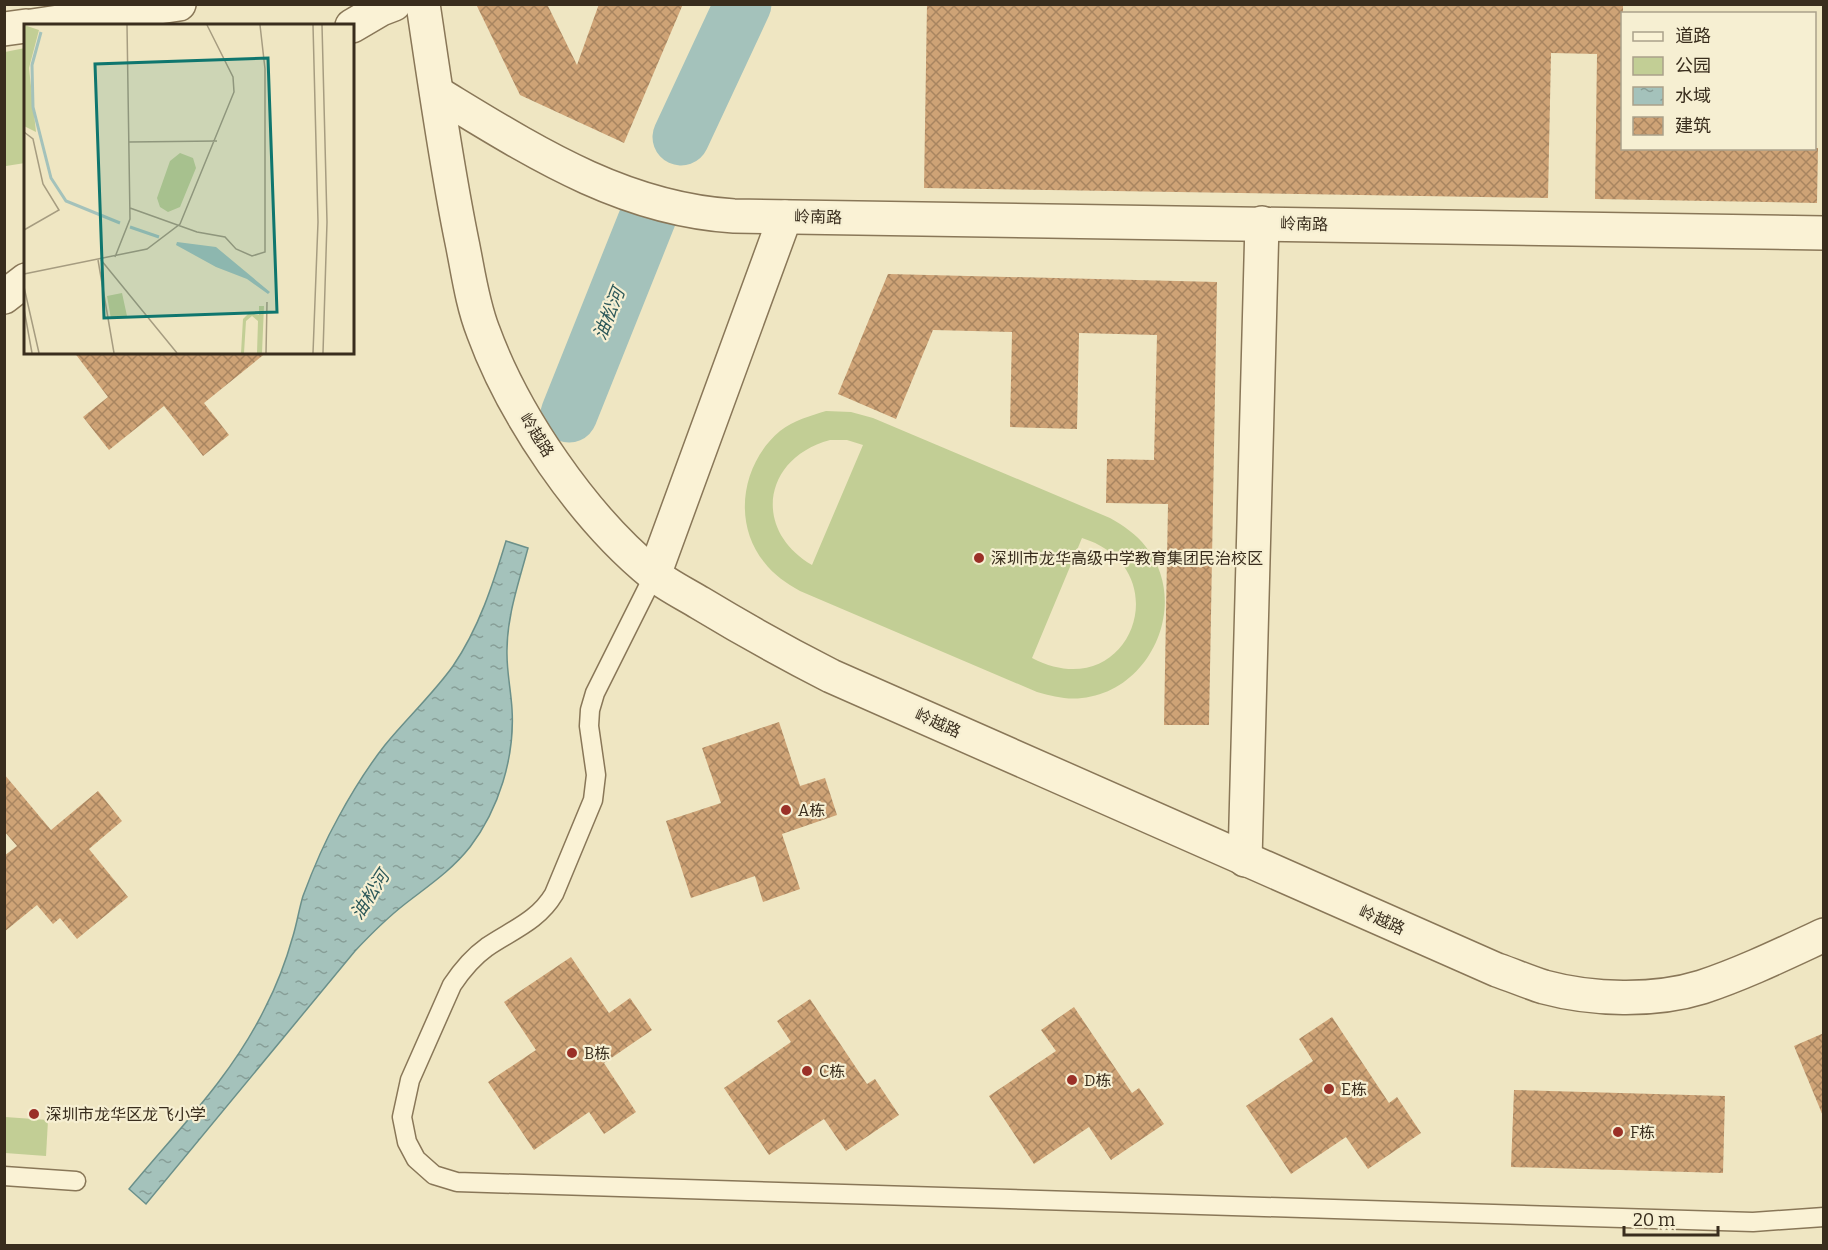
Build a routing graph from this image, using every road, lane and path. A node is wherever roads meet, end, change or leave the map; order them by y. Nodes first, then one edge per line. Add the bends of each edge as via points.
1 (179, 4) edge
2 (394, 4) edge
3 (423, 4) edge
4 (45, 24) edge
5 (354, 25) edge
6 (24, 26) edge
7 (4, 29) edge
8 (437, 93) junction
9 (785, 217) junction
10 (1262, 223) junction
11 (1824, 233) edge
12 (24, 282) edge
13 (4, 297) edge
14 (654, 575) junction
15 (1245, 860) junction
16 (1824, 936) edge
17 (4, 1176) edge
18 (76, 1181) dead end
19 (1824, 1217) edge

1 - 4 street
2 - 5 street
3 - 8 street, 岭越路
6 - 7 street
8 - 9 street, 岭南路 via 540,156 621,191 705,214
8 - 14 street, 岭越路 via 467,269 482,329 502,375 526,420 578,495
9 - 10 street, 岭南路
9 - 14 street, 岭南路
10 - 11 street, 岭南路
10 - 15 street
12 - 13 street
14 - 15 street, 岭越路 via 754,636 831,676
14 - 19 lane via 595,693 589,726 596,775 593,800 554,894 536,917 487,947 461,970 410,1080 402,1118 407,1142 416,1159 434,1175 457,1182 1718,1221
15 - 16 street, 岭越路 via 1497,970 1544,987 1594,996 1650,997 1699,988
17 - 18 lane

